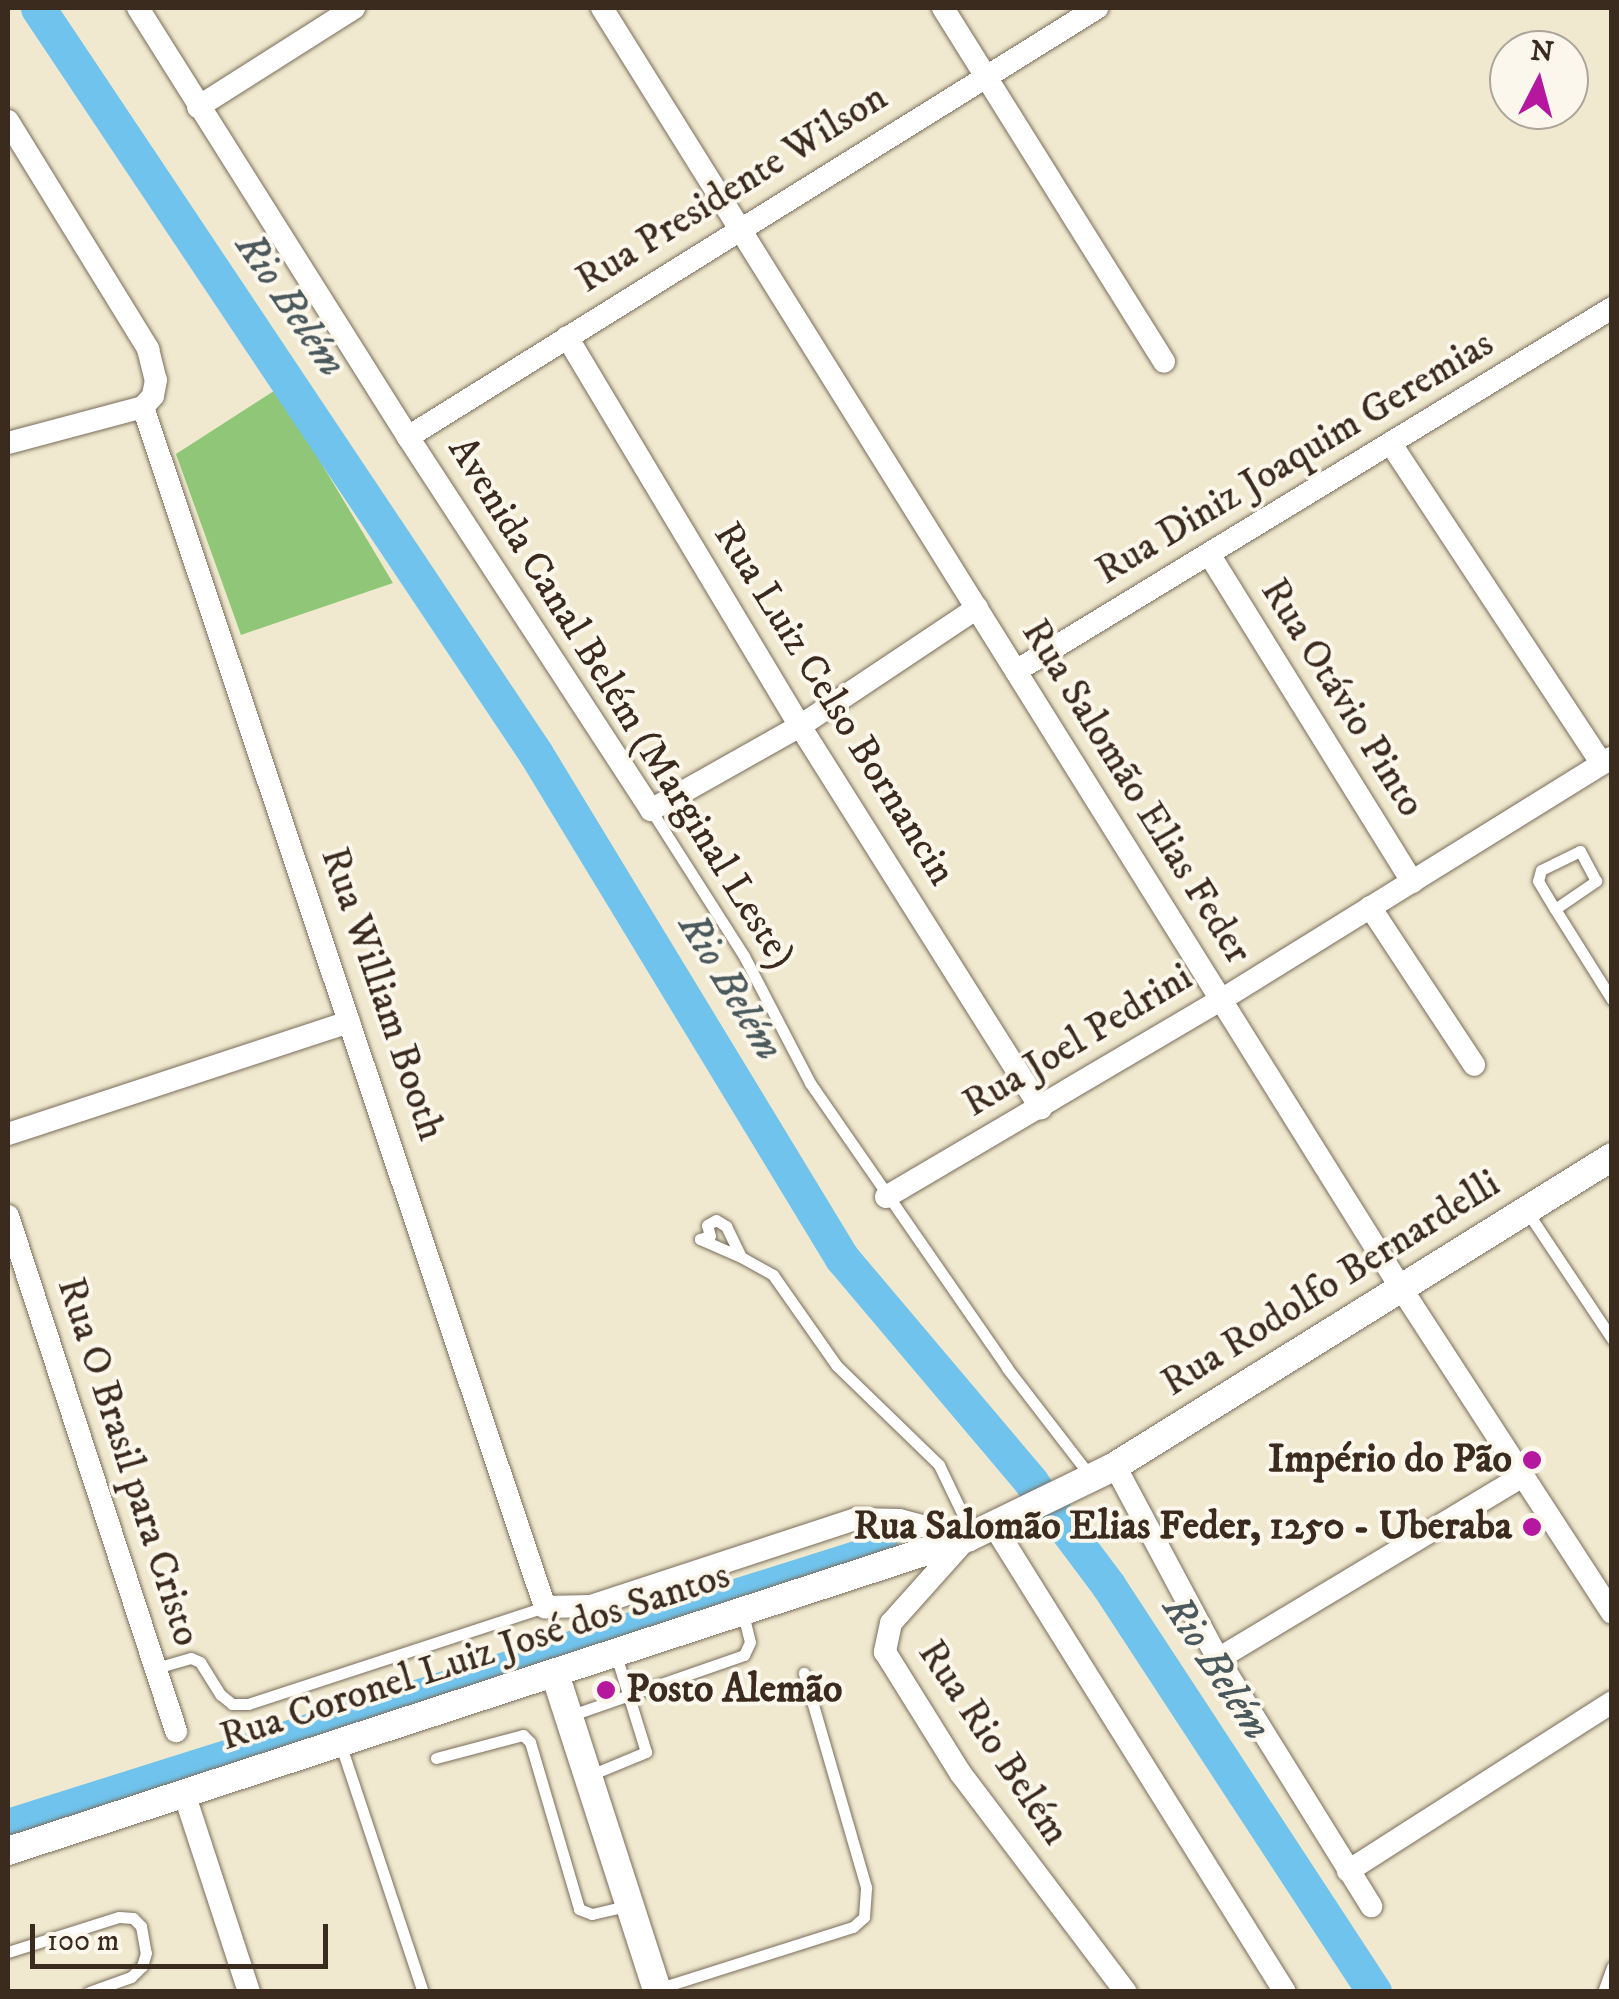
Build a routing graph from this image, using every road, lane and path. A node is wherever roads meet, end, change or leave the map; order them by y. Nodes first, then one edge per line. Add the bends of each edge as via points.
1 (138, 8) edge
2 (354, 8) edge
3 (602, 8) edge
4 (943, 8) edge
5 (1098, 8) edge
6 (986, 74) junction
7 (198, 107) junction
8 (8, 121) edge
9 (740, 228) junction
10 (1612, 308) edge
11 (567, 337) junction
12 (1164, 362) dead end
13 (143, 407) junction
14 (408, 437) junction
15 (8, 443) edge
16 (1391, 444) junction
17 (1209, 554) junction
18 (977, 608) junction
19 (1016, 671) junction
20 (800, 726) junction
21 (1607, 760) edge
22 (650, 810) junction
23 (1412, 882) junction
24 (1370, 907) junction
25 (1555, 909) junction
26 (1222, 1000) junction
27 (1612, 1000) edge
28 (349, 1022) junction
29 (1474, 1065) dead end
30 (1042, 1108) junction
31 (8, 1134) edge
32 (1612, 1157) edge
33 (886, 1197) junction
34 (1526, 1210) junction
35 (8, 1216) edge
36 (740, 1257) dead end
37 (1401, 1288) junction
38 (1612, 1339) edge
39 (1103, 1471) junction
40 (1523, 1476) junction
41 (988, 1529) junction
42 (545, 1607) junction
43 (1612, 1612) edge
44 (743, 1613) junction
45 (616, 1654) junction
46 (1218, 1659) junction
47 (156, 1668) junction
48 (804, 1673) dead end
49 (555, 1674) junction
50 (630, 1696) junction
51 (1612, 1702) edge
52 (568, 1716) junction
53 (176, 1731) dead end
54 (340, 1743) junction
55 (436, 1758) dead end
56 (588, 1776) junction
57 (184, 1793) junction
58 (8, 1850) edge
59 (1348, 1871) junction
60 (630, 1905) junction
61 (1371, 1906) dead end
62 (8, 1952) edge
63 (1612, 1967) edge
64 (658, 1990) edge
65 (90, 1992) edge
66 (249, 1992) edge
67 (424, 1992) edge
68 (1126, 1992) edge
69 (1285, 1992) edge
70 (1604, 1992) edge

1 - 7 street, Avenida Canal Belém (Marginal Leste)
2 - 7 street
3 - 9 street, Rua Salomão Elias Feder
4 - 6 street
5 - 6 street, Rua Presidente Wilson
6 - 9 street, Rua Presidente Wilson
6 - 12 street
7 - 14 street, Avenida Canal Belém (Marginal Leste)
8 - 13 street via 148,349 156,380
9 - 11 street, Rua Presidente Wilson
9 - 18 street, Rua Salomão Elias Feder
10 - 16 street, Rua Diniz Joaquim Geremias
11 - 14 street, Rua Presidente Wilson
11 - 20 street, Rua Luiz Celso Bornancin
13 - 15 street
13 - 28 street, Rua William Booth
14 - 22 street, Avenida Canal Belém (Marginal Leste)
16 - 17 street, Rua Diniz Joaquim Geremias
16 - 21 street
17 - 19 street, Rua Diniz Joaquim Geremias
17 - 23 street, Rua Otávio Pinto
18 - 19 street, Rua Salomão Elias Feder
18 - 20 street
19 - 26 street, Rua Salomão Elias Feder
20 - 22 street
20 - 30 street, Rua Luiz Celso Bornancin
21 - 23 street, Rua Joel Pedrini
22 - 33 lane, Avenida Canal Belém (Marginal Leste) via 744,956 810,1083
23 - 24 street, Rua Joel Pedrini
24 - 26 street, Rua Joel Pedrini
24 - 29 street
25 - 25 lane via 1537,875 1580,852 1596,881
25 - 27 lane
26 - 30 street, Rua Joel Pedrini
26 - 37 street, Rua Salomão Elias Feder
28 - 31 street
28 - 42 street, Rua William Booth
30 - 33 street, Rua Joel Pedrini
32 - 34 street, Rua Rodolfo Bernardelli
33 - 39 lane, Avenida Canal Belém (Marginal Leste)
34 - 37 street, Rua Rodolfo Bernardelli
34 - 38 lane
35 - 47 street, Rua O Brasil para Cristo
36 - 41 lane via 773,1274 837,1366 939,1465
37 - 39 street, Rua Rodolfo Bernardelli
37 - 40 street, Rua Salomão Elias Feder
39 - 41 street, Rua Rodolfo Bernardelli
39 - 46 street, Avenida Canal Belém (Marginal Leste)
40 - 43 street, Rua Salomão Elias Feder
40 - 46 street
41 - 42 street, Rua Coronel Luiz José dos Santos via 856,1519 591,1606
41 - 44 street, Rua Coronel Luiz José dos Santos
41 - 68 street, Rua Rio Belém via 891,1623 885,1652 952,1762
41 - 69 street
42 - 47 lane via 248,1704 232,1704 190,1658
44 - 45 street, Rua Coronel Luiz José dos Santos
44 - 50 lane via 750,1642 744,1655
45 - 49 street, Rua Coronel Luiz José dos Santos
45 - 50 lane
46 - 59 street, Avenida Canal Belém (Marginal Leste)
47 - 53 street, Rua O Brasil para Cristo
48 - 64 lane via 866,1887 864,1918
49 - 52 street
49 - 54 street, Rua Coronel Luiz José dos Santos
50 - 52 lane
50 - 56 lane via 646,1752
51 - 59 street
52 - 56 street
54 - 57 street, Rua Coronel Luiz José dos Santos
54 - 67 lane
55 - 60 lane via 523,1735 580,1909 592,1914
56 - 60 street
57 - 58 street, Rua Coronel Luiz José dos Santos
57 - 66 street
59 - 61 street, Avenida Canal Belém (Marginal Leste)
60 - 64 street
62 - 65 lane via 133,1918 141,1926 142,1966
63 - 70 lane

